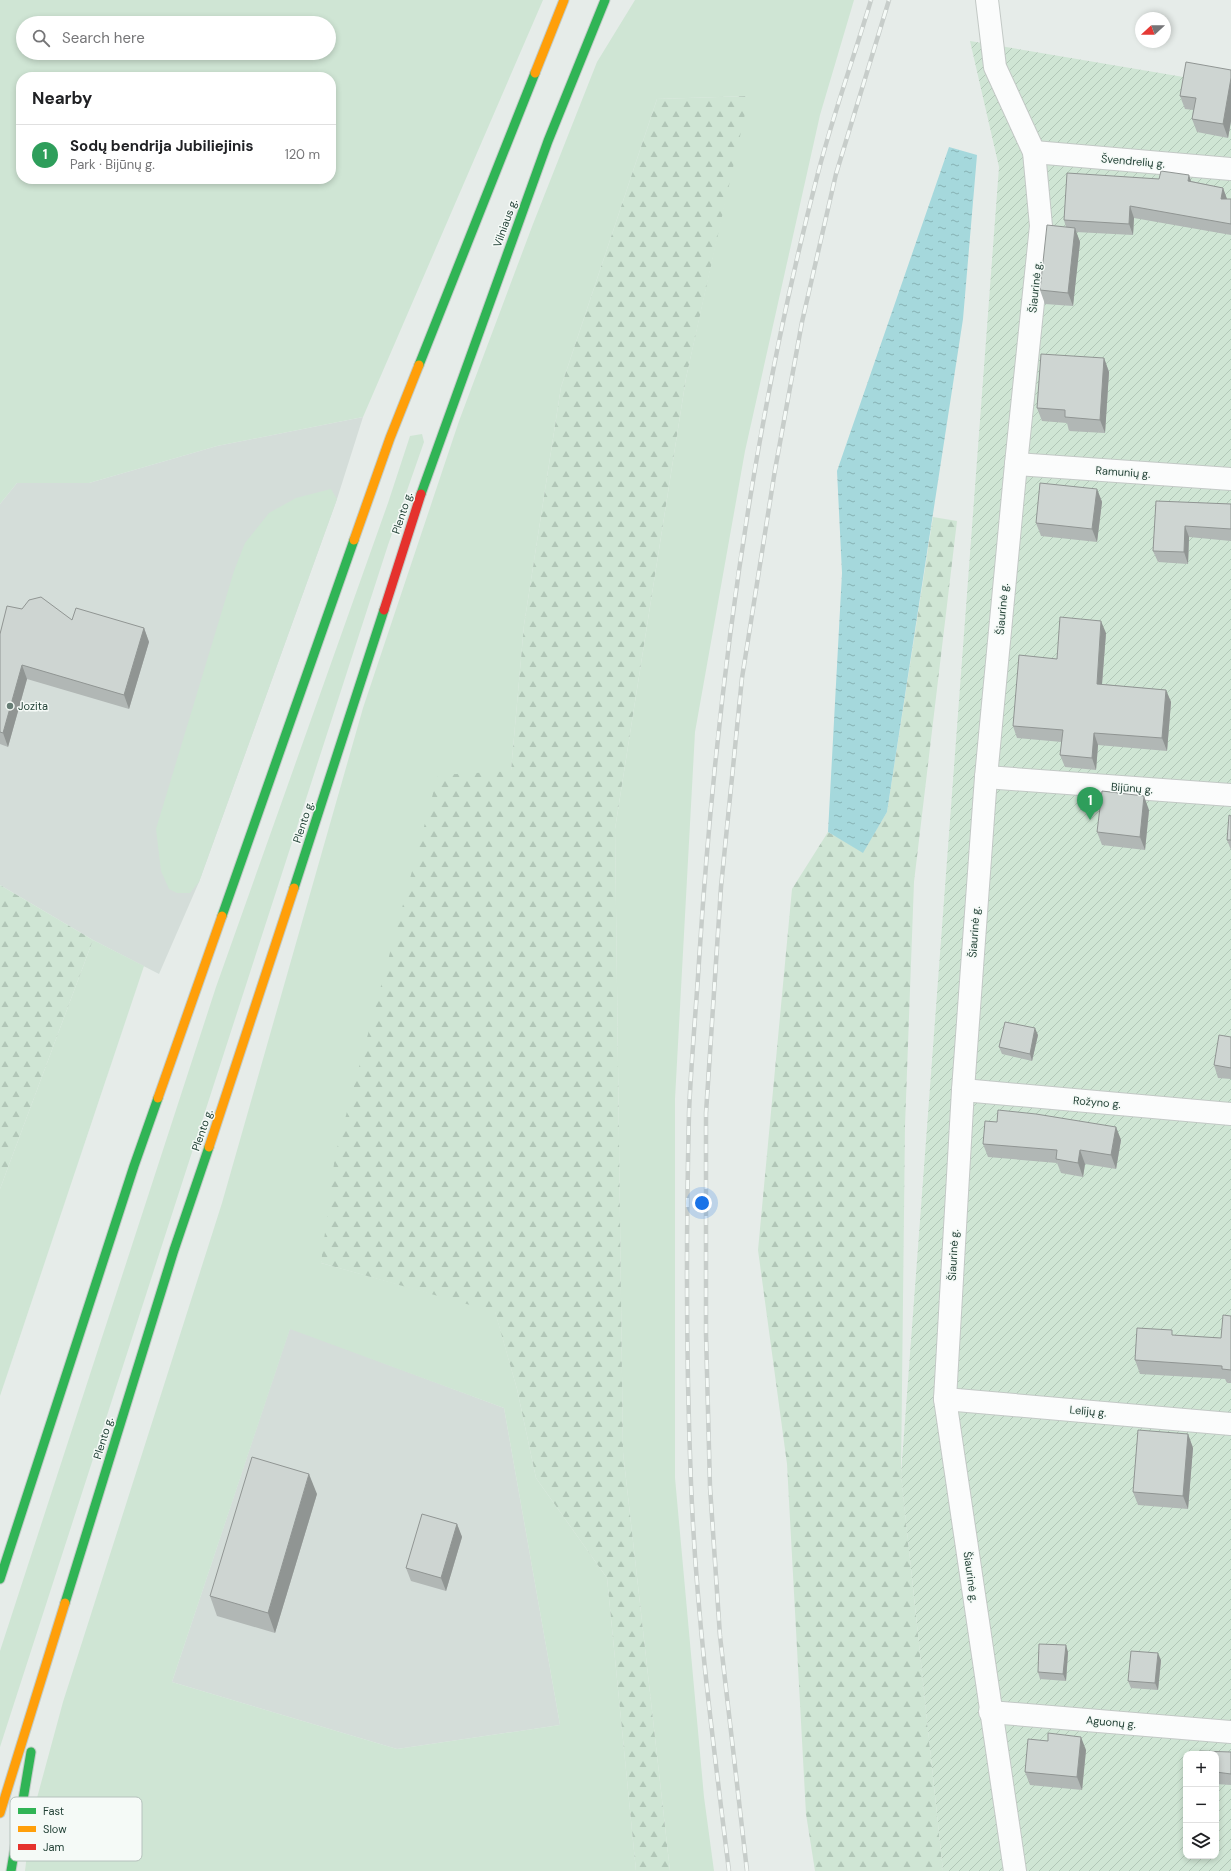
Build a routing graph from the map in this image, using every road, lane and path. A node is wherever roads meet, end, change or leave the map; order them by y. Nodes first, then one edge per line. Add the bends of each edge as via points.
1 (564, 0) edge
2 (605, 0) edge
3 (987, 0) edge
4 (1034, 152) junction
5 (1231, 169) edge
6 (433, 456) joint
7 (1016, 464) junction
8 (1231, 480) edge
9 (986, 777) junction
10 (1231, 795) edge
11 (963, 1090) junction
12 (1231, 1114) edge
13 (945, 1399) junction
14 (1231, 1424) edge
15 (7, 1557) junction
16 (0, 1567) edge
17 (0, 1579) edge
18 (46, 1661) junction
19 (990, 1712) junction
20 (1231, 1732) edge
21 (23, 1797) edge
22 (0, 1813) edge
23 (12, 1861) edge
24 (10, 1871) edge
25 (1015, 1871) edge

1 - 15 highway via 390,438 134,1166
2 - 6 highway, Vilniaus g. via 548,141
3 - 4 street, Šiaurinė g. via 995,67
4 - 5 street, Švendrelių g.
4 - 7 street, Šiaurinė g. via 1041,226
6 - 18 highway, Plento g. via 263,986 174,1250
7 - 8 street, Ramunių g.
7 - 9 street, Šiaurinė g.
9 - 10 street, Bijūnų g.
9 - 11 street, Šiaurinė g.
11 - 12 street, Rožyno g.
11 - 13 street, Šiaurinė g.
13 - 14 street, Lelijų g.
13 - 19 street, Šiaurinė g.
15 - 16 highway
15 - 17 highway
18 - 21 highway
18 - 22 highway, Plento g.
19 - 20 street, Aguonų g.
19 - 25 street, Šiaurinė g.
23 - 24 highway

